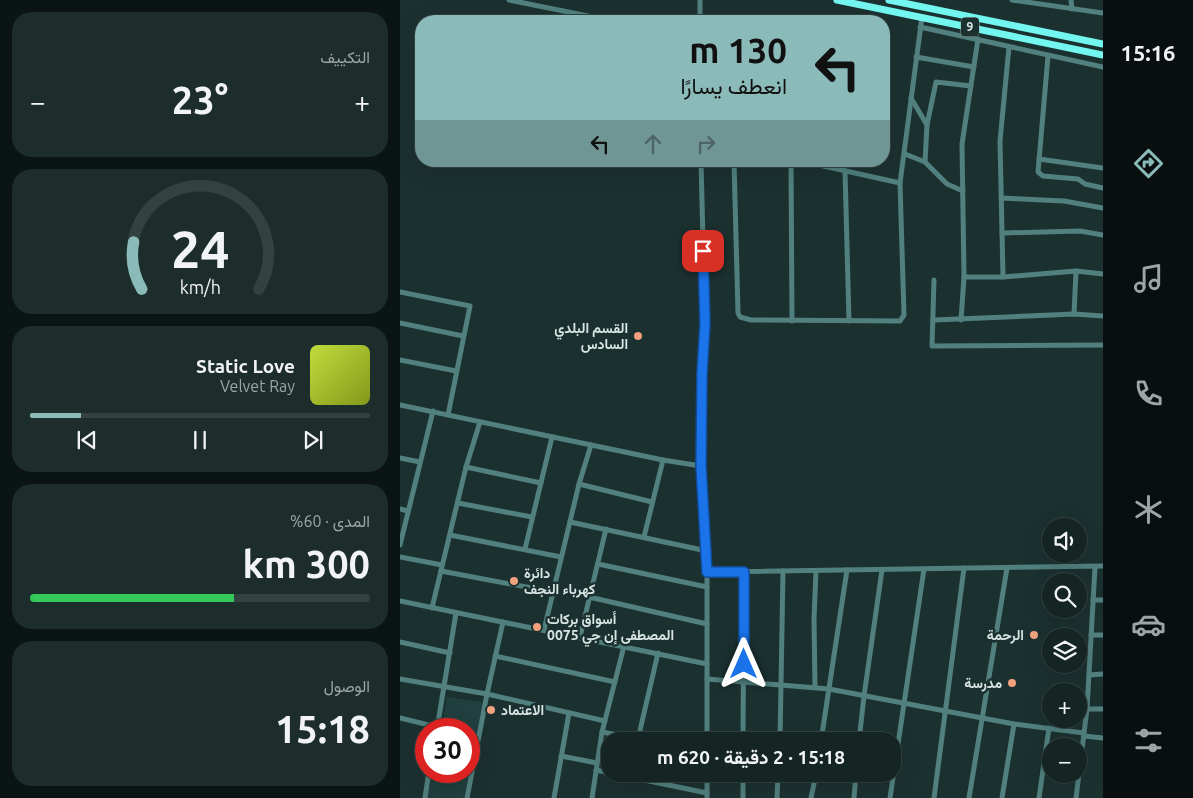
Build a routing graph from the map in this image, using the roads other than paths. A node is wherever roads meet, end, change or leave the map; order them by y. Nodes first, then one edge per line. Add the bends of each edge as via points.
1 (509, 0) edge
2 (837, 0) edge
3 (889, 0) edge
4 (1012, 0) edge
5 (1071, 0) edge
6 (700, 1) edge
7 (911, 2) edge
8 (1032, 2) edge
9 (921, 3) edge
10 (1072, 9) junction
11 (1103, 13) edge
12 (583, 15) edge
13 (700, 15) edge
14 (922, 17) junction
15 (920, 27) junction
16 (978, 39) junction
17 (1103, 44) edge
18 (1009, 47) junction
19 (1103, 55) edge
20 (1048, 56) junction
21 (916, 58) junction
22 (974, 67) junction
23 (1103, 67) edge
24 (971, 86) junction
25 (911, 98) junction
26 (927, 125) junction
27 (905, 154) junction
28 (1039, 159) junction
29 (925, 162) junction
30 (701, 167) edge
31 (734, 167) edge
32 (791, 167) edge
33 (827, 167) edge
34 (1103, 168) edge
35 (845, 171) junction
36 (900, 183) junction
37 (1103, 188) edge
38 (963, 191) junction
39 (1001, 198) junction
40 (1103, 208) edge
41 (1002, 233) junction
42 (1103, 235) edge
43 (1076, 271) junction
44 (1103, 274) edge
45 (964, 277) junction
46 (1003, 277) junction
47 (934, 280) dead end
48 (400, 292) edge
49 (1074, 314) junction
50 (1103, 316) edge
51 (934, 320) junction
52 (961, 320) junction
53 (792, 321) junction
54 (849, 321) junction
55 (400, 323) edge
56 (463, 336) junction
57 (1103, 345) edge
58 (400, 360) edge
59 (456, 372) junction
60 (400, 405) edge
61 (433, 412) junction
62 (448, 415) junction
63 (480, 422) junction
64 (552, 437) junction
65 (591, 445) junction
66 (400, 458) edge
67 (663, 460) junction
68 (420, 462) junction
69 (701, 466) junction
70 (466, 467) junction
71 (540, 483) junction
72 (579, 484) junction
73 (652, 502) junction
74 (458, 503) junction
75 (400, 510) edge
76 (408, 511) junction
77 (532, 517) junction
78 (570, 522) junction
79 (606, 530) junction
80 (450, 535) junction
81 (644, 537) junction
82 (400, 545) edge
83 (525, 549) junction
84 (707, 551) junction
85 (400, 557) edge
86 (561, 557) junction
87 (598, 564) junction
88 (442, 565) junction
89 (1095, 566) junction
90 (1103, 566) edge
91 (964, 568) junction
92 (1007, 568) junction
93 (924, 569) junction
94 (847, 570) junction
95 (882, 570) junction
96 (441, 571) junction
97 (783, 571) junction
98 (816, 571) junction
99 (707, 572) junction
100 (744, 572) junction
101 (707, 587) junction
102 (553, 592) junction
103 (589, 597) junction
104 (1093, 600) junction
105 (1103, 600) edge
106 (400, 601) edge
107 (432, 608) junction
108 (456, 613) junction
109 (503, 622) junction
110 (707, 624) junction
111 (544, 630) junction
112 (1091, 635) junction
113 (1103, 635) edge
114 (580, 637) junction
115 (400, 642) edge
116 (624, 646) junction
117 (450, 652) junction
118 (658, 653) junction
119 (495, 656) junction
120 (707, 664) junction
121 (1103, 674) edge
122 (1089, 675) junction
123 (400, 679) edge
124 (707, 679) junction
125 (614, 682) junction
126 (744, 682) junction
127 (781, 685) junction
128 (444, 687) junction
129 (815, 688) junction
130 (829, 689) junction
131 (487, 694) junction
132 (864, 696) junction
133 (904, 702) junction
134 (1087, 709) joint
135 (1103, 709) edge
136 (945, 712) junction
137 (569, 713) junction
138 (400, 718) edge
139 (439, 718) edge
140 (983, 719) junction
141 (605, 721) junction
142 (415, 722) edge
143 (1014, 724) junction
144 (1042, 727) edge
145 (1048, 728) joint
146 (1085, 728) edge
147 (602, 732) edge
148 (640, 732) edge
149 (707, 732) edge
150 (743, 732) edge
151 (780, 732) edge
152 (822, 732) edge
153 (861, 732) edge
154 (1084, 734) junction
155 (601, 738) edge
156 (1103, 738) edge
157 (561, 756) junction
158 (597, 764) junction
159 (596, 770) junction
160 (601, 771) edge
161 (650, 782) edge
162 (707, 782) edge
163 (743, 782) edge
164 (778, 782) edge
165 (814, 782) edge
166 (855, 782) edge
167 (427, 783) edge
168 (707, 795) edge
169 (425, 798) edge
170 (467, 798) edge
171 (554, 798) edge
172 (592, 798) edge
173 (743, 798) edge
174 (777, 798) edge
175 (811, 798) edge
176 (854, 798) edge
177 (890, 798) edge
178 (934, 798) edge
179 (969, 798) edge
180 (1002, 798) edge
181 (1039, 798) edge
182 (1076, 798) edge

1 - 12 street
2 - 14 highway, 9
3 - 7 highway, 9
4 - 8 street
5 - 10 street
6 - 13 street
7 - 9 highway, 9
8 - 10 street
9 - 17 highway, 9
10 - 11 street
14 - 15 street
14 - 19 highway, 9
15 - 16 street
15 - 21 street
16 - 18 street
16 - 22 street
18 - 20 street
18 - 39 street via 1000,141
20 - 23 street
20 - 28 street
21 - 22 street
21 - 25 street
22 - 24 street
24 - 26 street via 936,82
24 - 38 street via 962,144
25 - 26 street
25 - 27 street
26 - 29 street
27 - 29 street
27 - 36 street
28 - 34 street
28 - 37 street via 1040,175 1078,179
29 - 38 street via 947,184
30 - 69 street via 705,323
31 - 53 street via 738,313 744,320
32 - 53 street
33 - 35 street
35 - 36 street
35 - 54 street
36 - 54 street via 903,319
38 - 45 street
39 - 40 street via 1064,201
39 - 41 street
41 - 42 street via 1080,231
41 - 46 street
43 - 44 street
43 - 46 street
43 - 49 street
45 - 46 street
45 - 52 street
47 - 51 street
48 - 56 street via 470,306
49 - 50 street
49 - 52 street
51 - 52 street
51 - 57 street via 932,346
53 - 54 street
55 - 56 street
56 - 59 street
58 - 59 street
59 - 62 street
60 - 61 street
61 - 62 street
61 - 68 street
62 - 63 street
63 - 64 street
63 - 70 street
64 - 65 street
64 - 71 street
65 - 67 street
65 - 72 street
66 - 68 street
67 - 69 street
67 - 73 street
68 - 76 street
69 - 84 street
70 - 71 street
70 - 74 street
71 - 77 street
72 - 73 street
72 - 78 street
73 - 81 street
74 - 77 street
74 - 80 street
75 - 76 street
76 - 82 street
77 - 83 street
78 - 79 street
78 - 86 street
79 - 81 street
79 - 87 street
80 - 83 street
80 - 88 street
81 - 84 street
83 - 86 street
84 - 99 street
85 - 88 street
86 - 102 street
87 - 101 street
87 - 103 street
88 - 96 street
89 - 90 street
89 - 92 street
89 - 104 street
91 - 92 street
91 - 93 street
91 - 136 street
92 - 140 street
93 - 95 street
93 - 133 street
94 - 95 street
94 - 98 street
94 - 130 street
95 - 132 street
96 - 102 street
96 - 107 street
97 - 98 street
97 - 100 street
97 - 127 street
98 - 129 street
99 - 100 street
99 - 101 street
100 - 126 street
101 - 110 street
102 - 111 street
103 - 110 street
103 - 114 street
104 - 105 street
104 - 112 street
106 - 107 street
107 - 108 street
108 - 109 street
108 - 117 street
109 - 111 street
109 - 119 street
110 - 120 street
111 - 114 street
112 - 113 street
112 - 122 street
114 - 116 street
115 - 117 street
116 - 118 street
116 - 125 street
117 - 128 street
118 - 120 street
118 - 148 street
119 - 125 street
119 - 131 street
120 - 124 street
121 - 122 street
122 - 134 street
123 - 128 street
124 - 126 street
124 - 149 street
125 - 141 street
126 - 127 street
126 - 150 street
127 - 129 street
127 - 151 street
128 - 131 street
128 - 139 street
129 - 130 street
130 - 132 street
130 - 152 street
131 - 137 street
131 - 170 street
132 - 133 street
132 - 153 street
133 - 136 street
133 - 177 street
134 - 135 street
136 - 140 street
136 - 178 street
137 - 141 street
137 - 157 street
138 - 142 street
140 - 143 street
140 - 179 street
141 - 147 street
143 - 144 street
143 - 180 street
145 - 154 street
145 - 181 street
146 - 154 street
154 - 156 street
154 - 182 street
155 - 158 street
157 - 158 street
157 - 171 street
158 - 159 street
159 - 160 street
159 - 172 street
161 - 168 street
162 - 168 street
163 - 173 street
164 - 174 street
165 - 175 street
166 - 176 street
167 - 169 street

